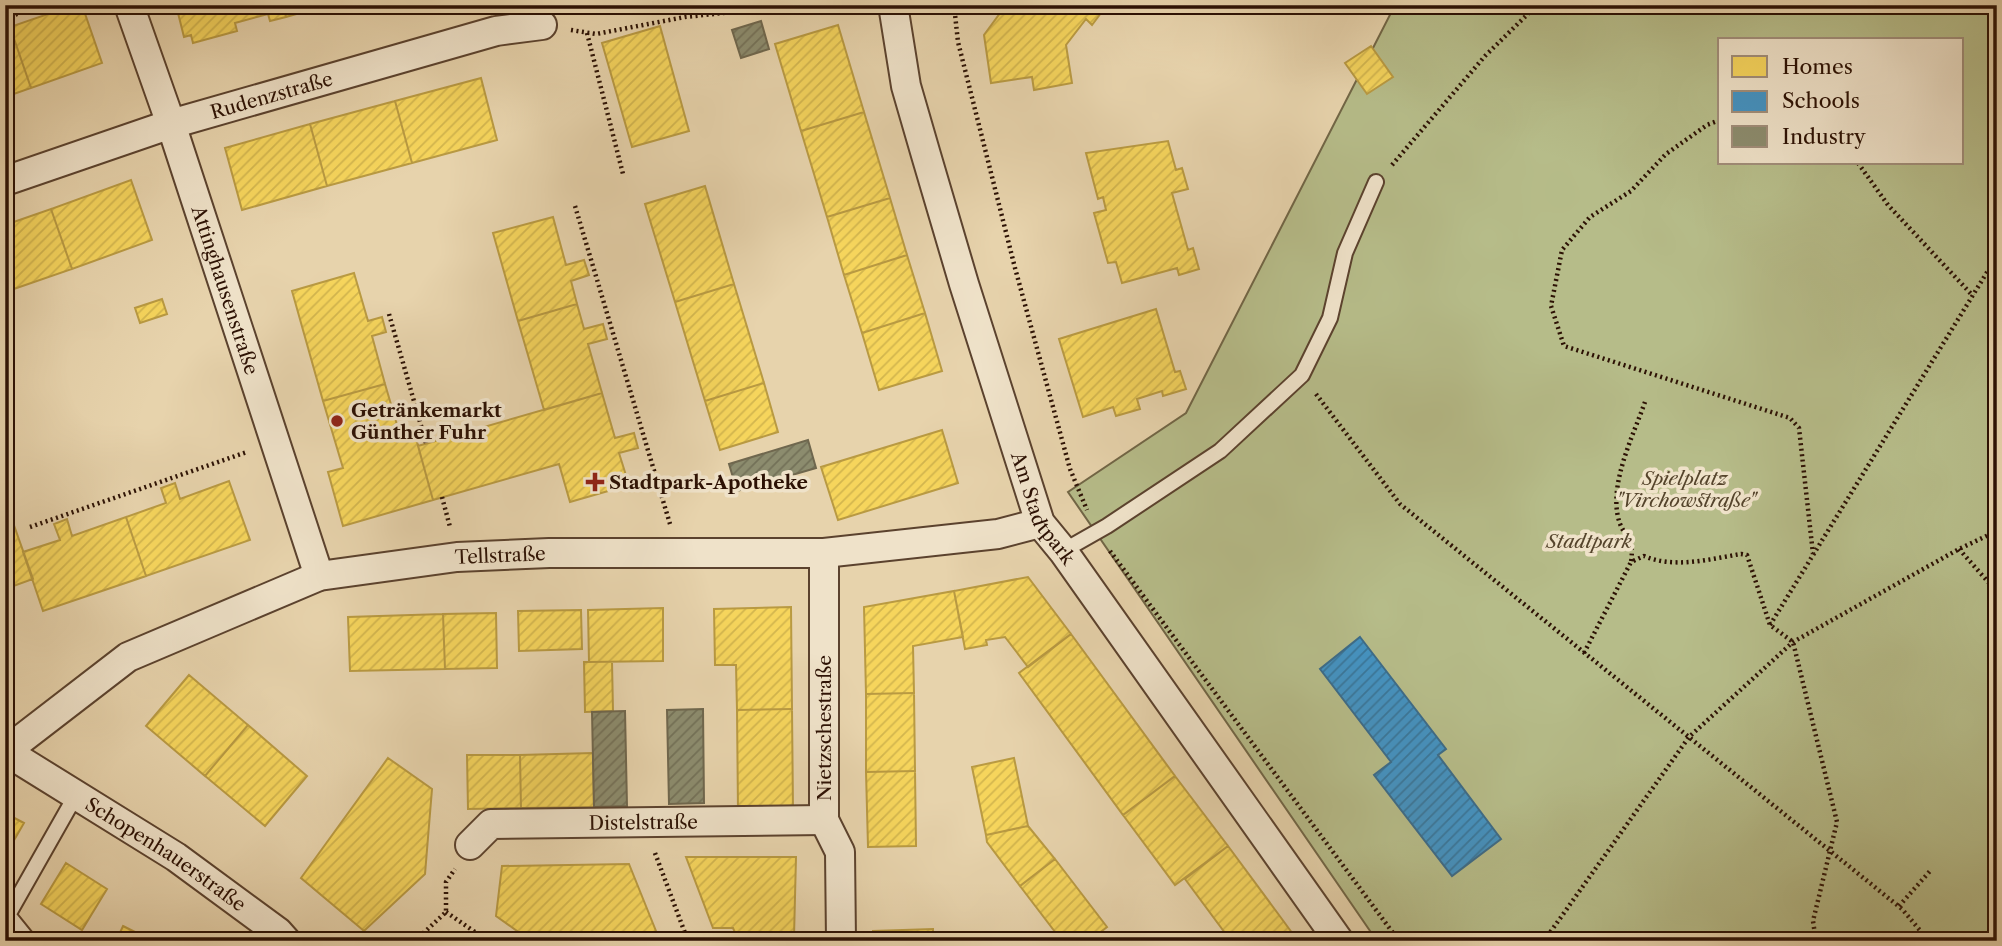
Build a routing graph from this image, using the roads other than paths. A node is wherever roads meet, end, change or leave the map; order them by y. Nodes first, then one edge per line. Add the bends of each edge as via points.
1 (129, 5) edge
2 (893, 5) edge
3 (542, 25) road end
4 (172, 124) junction
5 (5, 181) edge
6 (1376, 182) road end
7 (1041, 523) junction
8 (1063, 551) junction
9 (824, 553) junction
10 (319, 576) junction
11 (6, 751) edge
12 (76, 795) junction
13 (824, 820) junction
14 (470, 845) road end
15 (29, 941) edge
16 (286, 941) edge
17 (841, 941) edge
18 (1339, 941) edge

1 - 4 street, Attinghausenstraße
2 - 7 street, Am Stadtpark via 906,86 922,143
3 - 4 street, Rudenzstraße via 496,31
4 - 5 street, Rudenzstraße
4 - 10 street, Attinghausenstraße
6 - 8 lane via 1345,253 1330,318 1302,375 1220,451
7 - 8 street, Am Stadtpark
7 - 9 street, Tellstraße via 998,534
8 - 18 street, Am Stadtpark
9 - 10 street, Tellstraße via 457,557
9 - 13 street, Nietzschestraße
10 - 11 street, Tellstraße via 128,657
11 - 12 street, Schopenhauerstraße
12 - 15 lane, Schopenhauerstraße via 8,915
12 - 16 street, Schopenhauerstraße via 176,857
13 - 14 street, Distelstraße via 491,824
13 - 17 street, Nietzschestraße via 840,852

